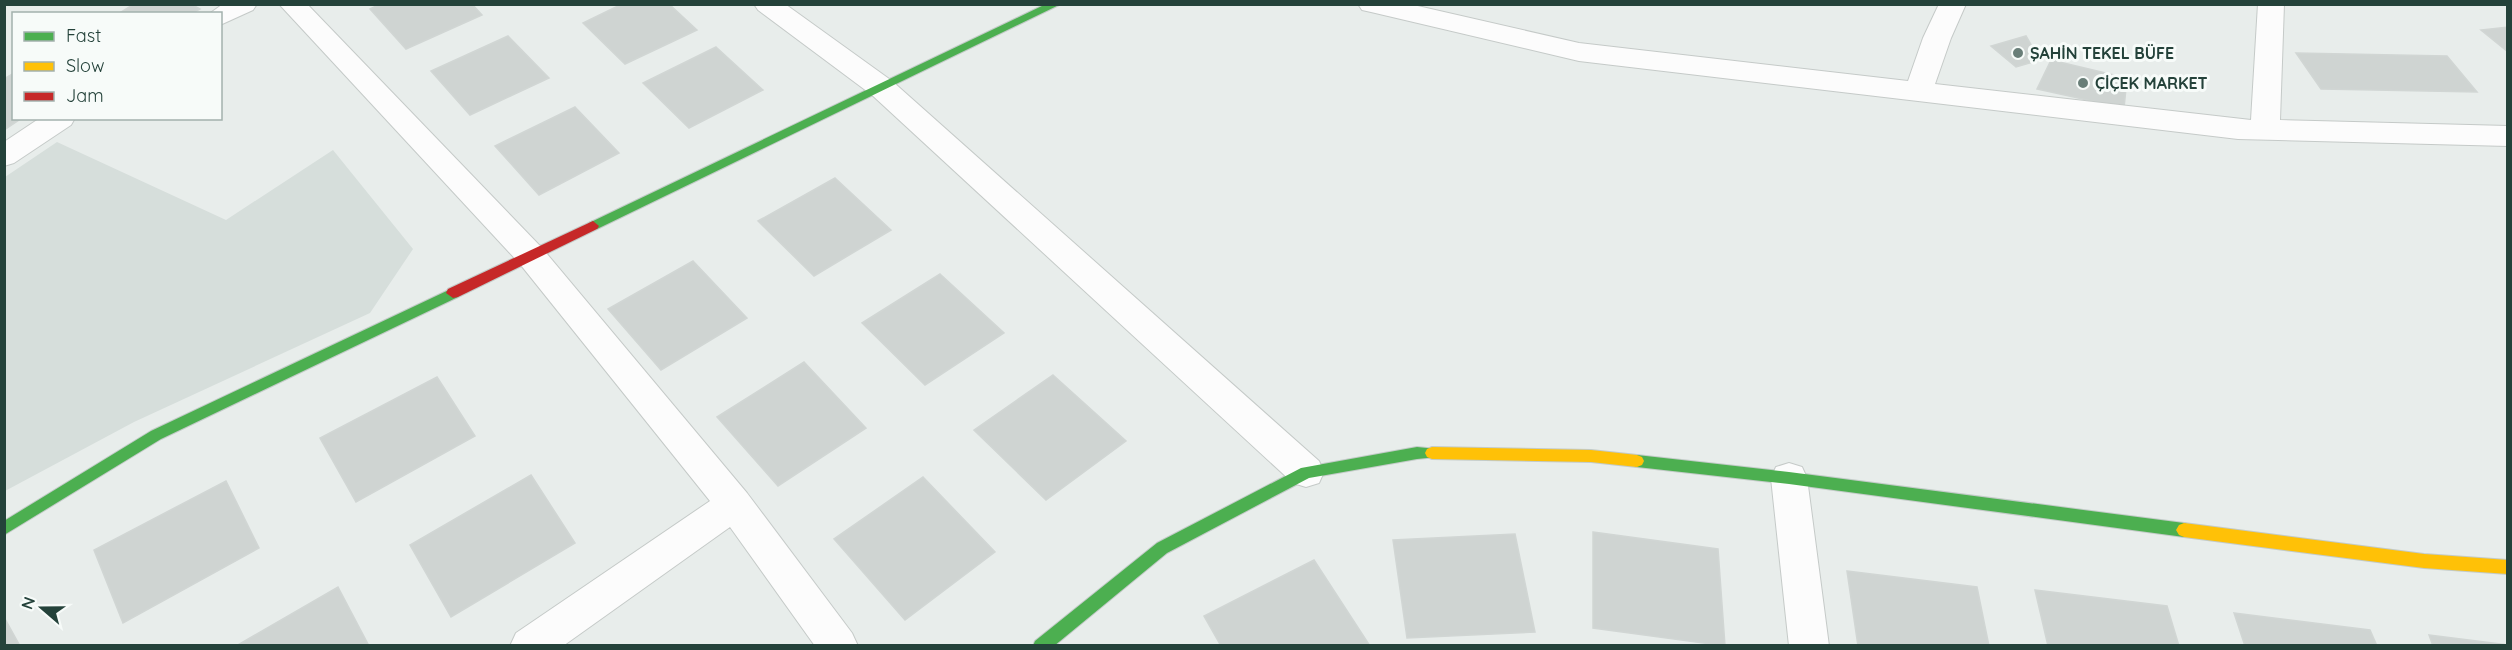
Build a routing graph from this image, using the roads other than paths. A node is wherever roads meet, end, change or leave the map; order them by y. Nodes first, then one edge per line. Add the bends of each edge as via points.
1 (244, 4) edge
2 (291, 4) edge
3 (767, 4) edge
4 (1056, 4) edge
5 (1371, 4) edge
6 (1953, 4) edge
7 (2271, 4) edge
8 (222, 16) edge
9 (882, 88) junction
10 (1918, 92) junction
11 (58, 120) edge
12 (2265, 130) junction
13 (2508, 136) edge
14 (4, 156) edge
15 (531, 256) junction
16 (1306, 472) junction
17 (1789, 478) junction
18 (734, 504) junction
19 (4, 529) edge
20 (2508, 567) edge
21 (530, 645) edge
22 (838, 645) edge
23 (1041, 645) edge
24 (1809, 645) edge

1 - 8 street
2 - 15 street
3 - 9 street
4 - 9 street
5 - 10 street via 1579,52
6 - 10 street
7 - 12 street
9 - 15 street
9 - 16 street
10 - 12 street
11 - 14 street
12 - 13 street
15 - 18 street
15 - 19 street via 156,435
16 - 17 street via 1417,453 1498,454 1591,456
16 - 23 street via 1161,548
17 - 20 street via 2424,561
17 - 24 street
18 - 21 street
18 - 22 street

